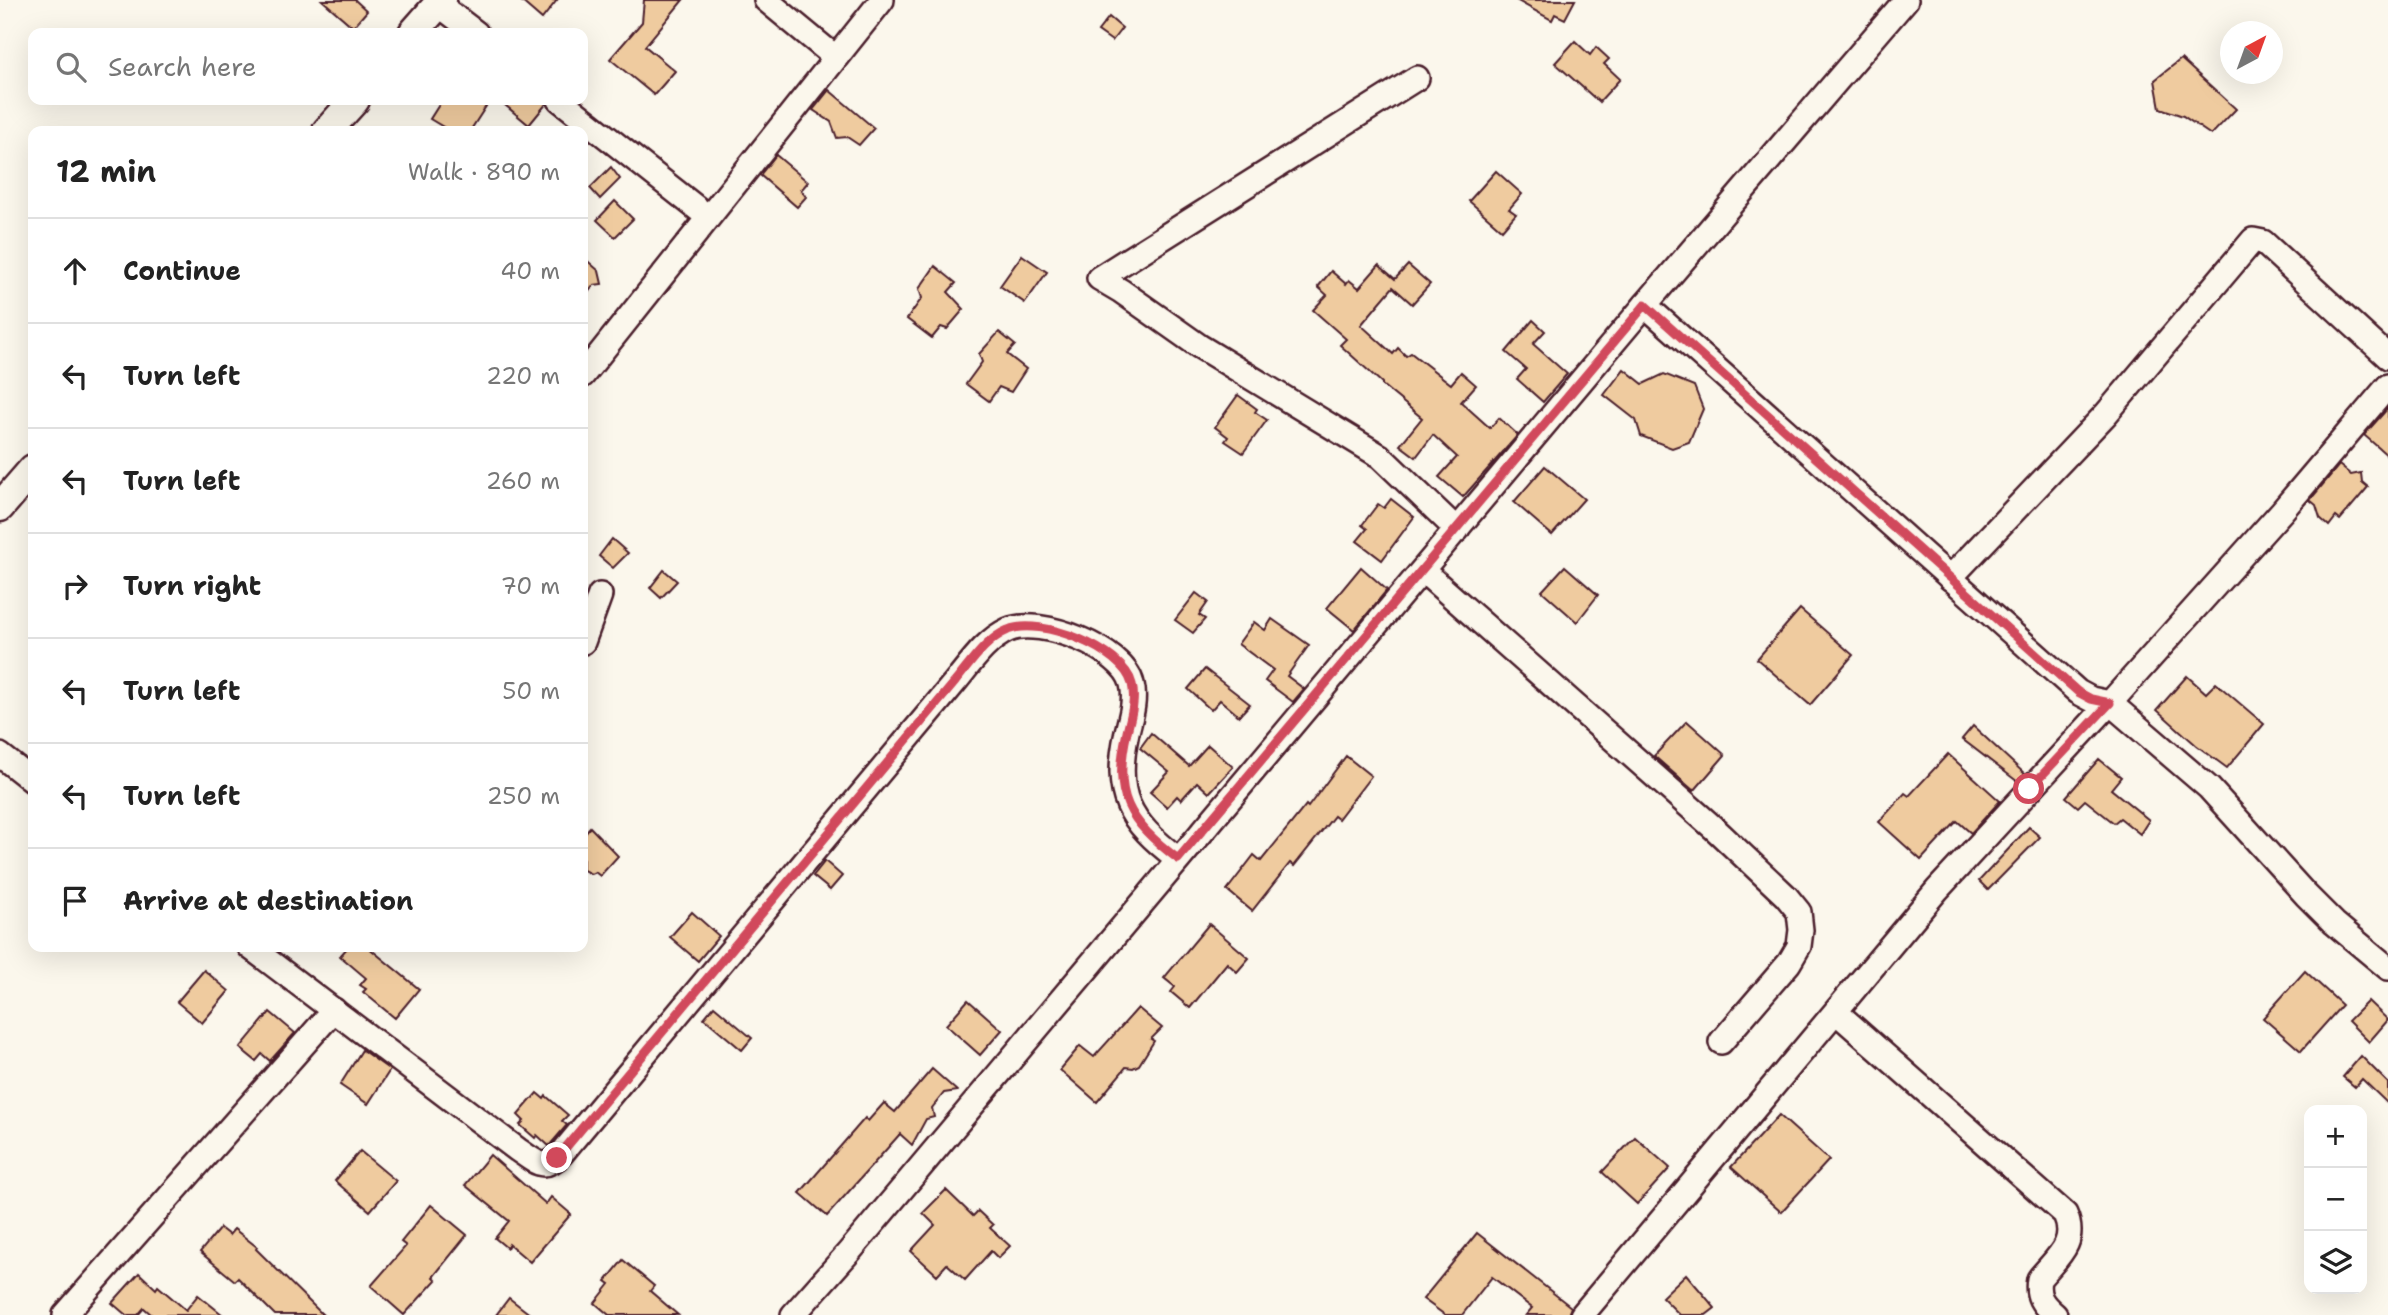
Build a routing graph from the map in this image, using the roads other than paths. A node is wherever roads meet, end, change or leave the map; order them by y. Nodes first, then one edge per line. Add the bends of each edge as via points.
1 (766, 0) edge
2 (882, 0) edge
3 (1906, 0) edge
4 (440, 2) edge
5 (417, 28) edge
6 (470, 28) edge
7 (835, 57) junction
8 (1417, 78) dead end
9 (350, 105) edge
10 (566, 105) edge
11 (332, 126) edge
12 (708, 217) junction
13 (1645, 305) junction
14 (2388, 357) edge
15 (588, 369) edge
16 (2388, 386) edge
17 (28, 475) edge
18 (0, 507) edge
19 (1457, 530) junction
20 (1423, 571) junction
21 (1950, 578) junction
22 (600, 595) dead end
23 (588, 628) edge
24 (2110, 703) junction
25 (0, 755) edge
26 (28, 777) edge
27 (1178, 859) junction
28 (257, 952) edge
29 (2388, 968) edge
30 (334, 1010) junction
31 (1836, 1012) junction
32 (1721, 1042) dead end
33 (65, 1315) edge
34 (793, 1315) edge
35 (1582, 1315) edge
36 (2055, 1315) edge

1 - 7 street
2 - 7 street
3 - 13 street
4 - 5 street
4 - 6 street
7 - 12 street
8 - 19 street via 1099,278 1199,346 1380,456
9 - 11 street
10 - 12 street
12 - 15 street
13 - 19 street
13 - 21 street
14 - 21 street via 2263,242 2253,240 2106,414
16 - 24 street
17 - 18 street
19 - 20 street
20 - 27 street
20 - 32 street via 1716,830 1799,912 1799,946 1789,963
21 - 24 street via 2078,692
22 - 23 street
24 - 29 street via 2209,788 2305,895
24 - 31 street via 1937,890
25 - 26 street
27 - 30 street via 1131,813 1121,783 1134,696 1132,681 1115,660 1085,640 1034,627 1011,628 984,648 962,673 551,1163 539,1164 518,1150
27 - 34 street
28 - 30 street
30 - 33 street
31 - 35 street
31 - 36 street via 2065,1214 2069,1242 2038,1286 2045,1307

